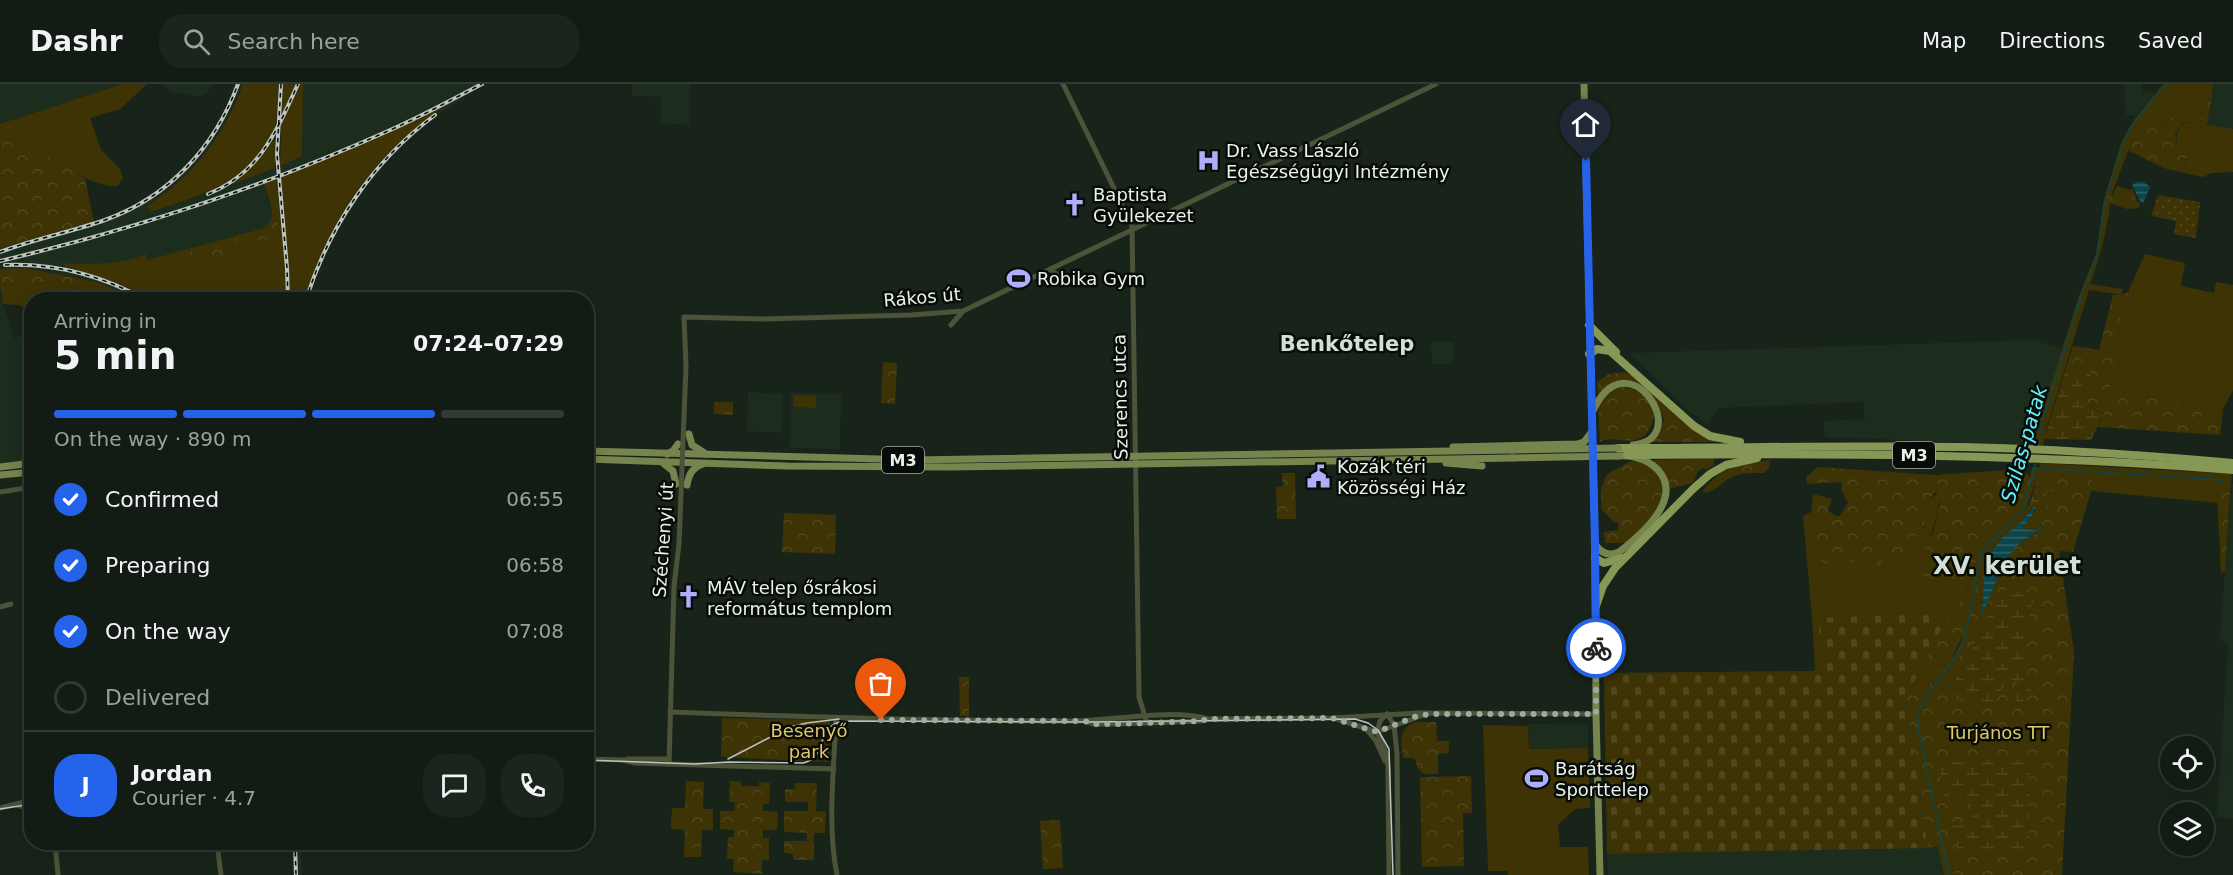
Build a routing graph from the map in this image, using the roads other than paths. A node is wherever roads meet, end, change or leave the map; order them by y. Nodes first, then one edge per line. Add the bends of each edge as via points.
1 (1064, 84) edge
2 (1436, 84) edge
3 (1584, 84) edge
4 (1132, 230) junction
5 (963, 311) junction
6 (684, 317) joint
7 (951, 325) dead end
8 (1589, 325) junction
9 (1589, 354) junction
10 (1626, 363) junction
11 (1591, 415) junction
12 (1591, 433) junction
13 (689, 434) dead end
14 (678, 444) dead end
15 (1776, 446) junction
16 (594, 451) edge
17 (1621, 453) junction
18 (666, 454) junction
19 (1796, 454) junction
20 (2032, 454) junction
21 (2044, 454) junction
22 (708, 455) junction
23 (1136, 456) junction
24 (1414, 456) junction
25 (594, 459) edge
26 (661, 462) junction
27 (2233, 463) edge
28 (24, 464) edge
29 (705, 464) junction
30 (1137, 464) junction
31 (1482, 466) dead end
32 (0, 467) edge
33 (2233, 470) edge
34 (24, 473) edge
35 (0, 477) edge
36 (676, 484) dead end
37 (687, 485) dead end
38 (24, 488) edge
39 (0, 492) edge
40 (1595, 544) junction
41 (1628, 555) junction
42 (1595, 558) junction
43 (11, 604) dead end
44 (1596, 606) junction
45 (0, 607) edge
46 (670, 712) junction
47 (1387, 714) junction
48 (1429, 714) junction
49 (1596, 714) junction
50 (1145, 716) junction
51 (836, 718) junction
52 (1332, 718) junction
53 (848, 719) junction
54 (1208, 719) junction
55 (1409, 719) junction
56 (1085, 721) junction
57 (1147, 723) junction
58 (1394, 725) junction
59 (1364, 727) junction
60 (836, 731) junction
61 (1377, 732) junction
62 (1396, 742) junction
63 (594, 759) edge
64 (669, 762) junction
65 (1388, 767) junction
66 (834, 769) junction
67 (24, 803) edge
68 (17, 805) junction
69 (24, 807) edge
70 (0, 808) edge
71 (56, 850) edge
72 (218, 850) edge
73 (58, 875) edge
74 (221, 875) edge
75 (837, 875) edge
76 (1389, 875) edge
77 (1398, 875) edge
78 (1600, 875) edge

1 - 4 street, Szerencs utca
2 - 4 street, Rákos út
3 - 8 main road
4 - 5 street, Rákos út via 1058,266 1055,274
4 - 23 street, Szerencs utca
5 - 6 street, Rákos út via 788,319
5 - 7 street
6 - 46 street, Széchenyi út, bridge via 686,366
8 - 9 main road
8 - 10 highway
9 - 10 highway via 1603,348
9 - 11 main road
10 - 15 highway via 1702,432 1728,441
11 - 12 main road
11 - 17 main road via 1600,397 1616,384 1639,387 1651,397 1658,413 1654,433 1645,442
12 - 24 main road via 1577,444 1459,446
12 - 40 main road
13 - 22 main road via 694,448
14 - 18 main road
15 - 17 highway, M3
15 - 20 highway, M3 via 1965,447
16 - 18 main road, M3
17 - 19 highway, M3
17 - 24 main road, M3, bridge
17 - 40 main road via 1644,460 1660,471 1666,498 1659,512 1619,552 1606,554
18 - 22 main road, M3
19 - 20 highway, M3
19 - 41 highway via 1741,460 1719,469 1693,489
20 - 21 highway, M3
21 - 27 highway, M3
21 - 33 highway, M3
22 - 23 main road, M3 via 915,460
23 - 24 main road, M3
23 - 30 street, Szerencs utca
24 - 30 main road, M3
24 - 31 main road
25 - 26 main road, M3
26 - 29 main road, M3
26 - 36 main road via 673,471
28 - 32 main road
29 - 30 main road, M3
29 - 37 main road via 693,469
30 - 50 street, Szerencs utca via 1139,697
34 - 35 main road
38 - 39 street
40 - 42 main road
41 - 42 highway via 1609,563
41 - 44 highway via 1609,576
42 - 44 main road
43 - 45 street
44 - 49 main road
46 - 51 street
46 - 64 street, Széchenyi út
47 - 48 street
47 - 52 street
47 - 58 street
47 - 61 street
48 - 49 street
48 - 55 street
49 - 78 main road
50 - 54 street
50 - 56 street
50 - 57 street, Szerencs utca
51 - 53 street
51 - 60 street
52 - 54 street
52 - 59 street
53 - 56 street
53 - 60 street
54 - 57 street
55 - 58 street
55 - 62 street
56 - 57 street
58 - 61 street
58 - 62 street
59 - 61 street
59 - 65 street via 1376,741
60 - 66 street
61 - 65 street
62 - 77 street
63 - 64 street
64 - 66 street
65 - 76 street
66 - 75 street via 832,829
67 - 68 street
68 - 69 street
68 - 70 street
71 - 73 street
72 - 74 street

